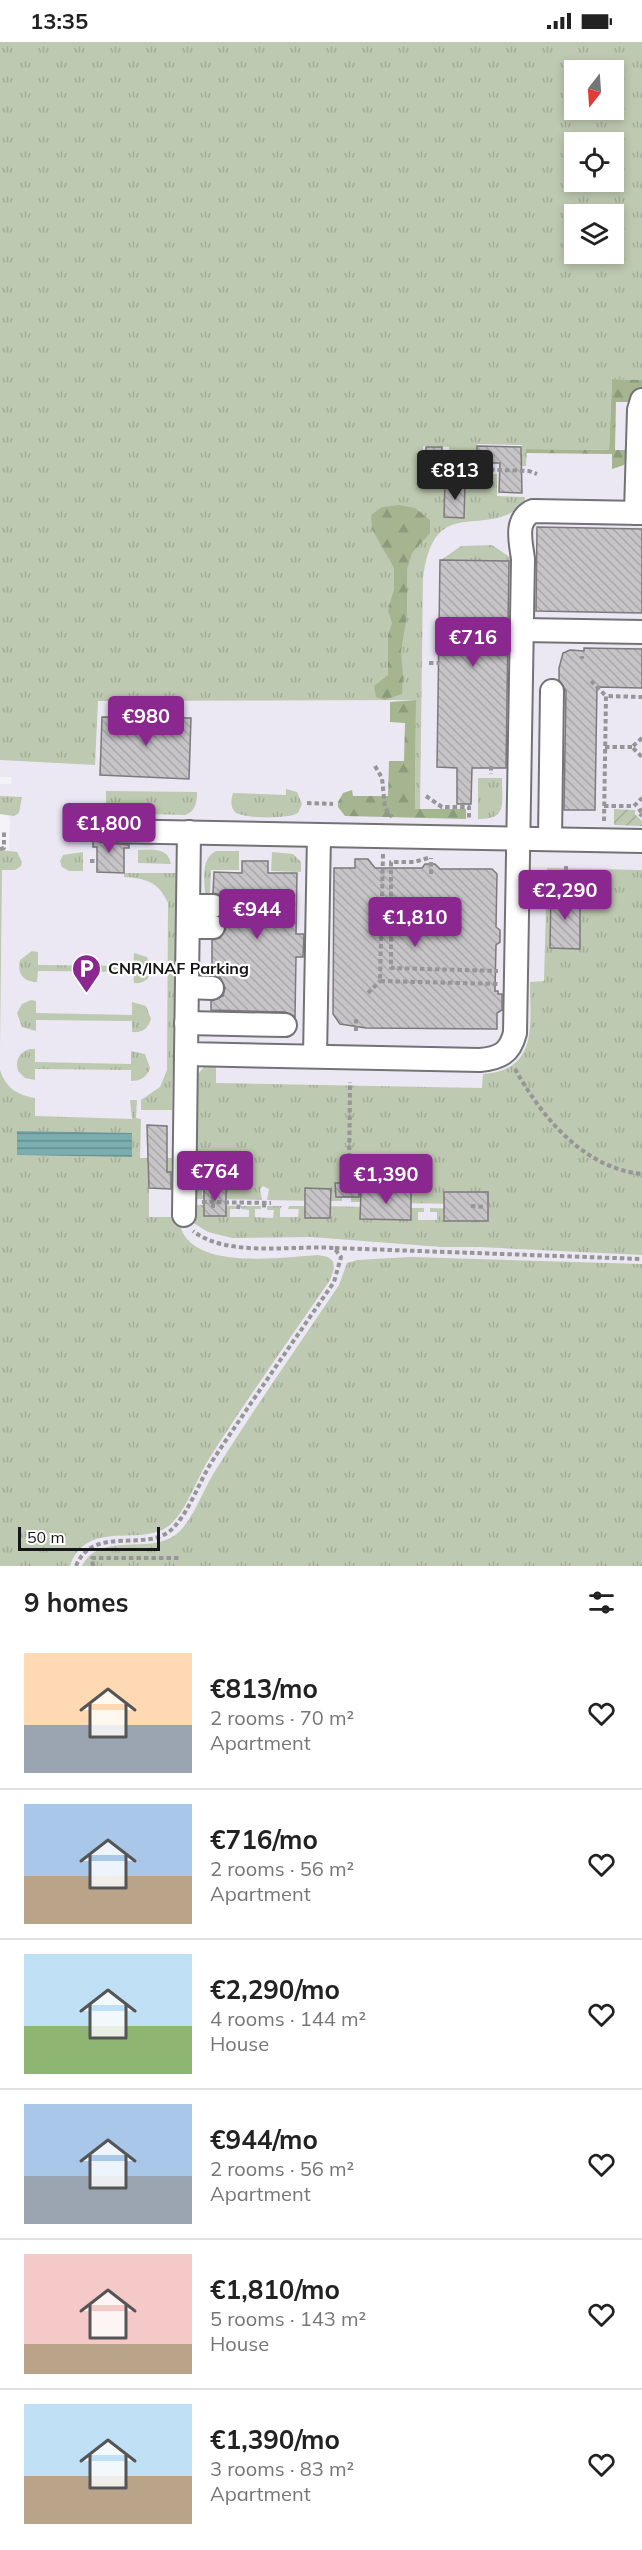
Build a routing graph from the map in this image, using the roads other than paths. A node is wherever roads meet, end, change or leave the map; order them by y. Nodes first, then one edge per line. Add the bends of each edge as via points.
1 (642, 400) edge
2 (639, 513) edge
3 (522, 630) junction
4 (642, 632) edge
5 (552, 692) dead end
6 (107, 831) dead end
7 (189, 832) junction
8 (319, 835) junction
9 (518, 838) junction
10 (550, 839) junction
11 (642, 841) edge
12 (188, 917) junction
13 (213, 917) dead end
14 (187, 987) junction
15 (212, 988) dead end
16 (186, 1023) junction
17 (285, 1025) dead end
18 (186, 1054) junction
19 (315, 1056) junction
20 (184, 1208) road end

1 - 2 lane
2 - 3 lane via 526,514 520,529
3 - 4 lane
3 - 9 lane
5 - 10 lane
6 - 7 lane
7 - 8 lane
7 - 12 lane
8 - 9 lane
8 - 19 lane
9 - 10 lane
9 - 19 lane via 515,1033 507,1052 480,1060
10 - 11 lane
12 - 13 lane
12 - 14 lane
14 - 15 lane
14 - 16 lane
16 - 17 lane
16 - 18 lane
18 - 19 lane
18 - 20 lane

